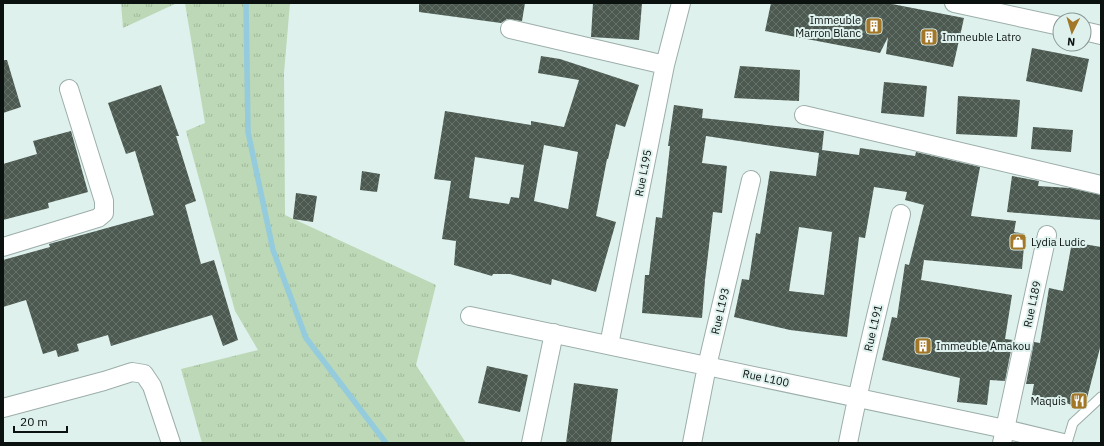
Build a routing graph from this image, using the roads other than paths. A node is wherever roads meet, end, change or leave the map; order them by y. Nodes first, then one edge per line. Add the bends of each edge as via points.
1 (681, 3) edge
2 (954, 3) edge
3 (1052, 24) edge
4 (510, 29) dead end
5 (665, 65) junction
6 (69, 89) dead end
7 (804, 115) dead end
8 (751, 180) dead end
9 (1101, 185) edge
10 (901, 214) dead end
11 (1047, 235) dead end
12 (3, 246) edge
13 (470, 316) dead end
14 (554, 334) junction
15 (608, 345) junction
16 (707, 366) junction
17 (1101, 397) edge
18 (857, 398) junction
19 (3, 408) edge
20 (1004, 436) edge
21 (171, 443) edge
22 (531, 443) edge
23 (692, 443) edge
24 (848, 443) edge
25 (1063, 443) edge
26 (1067, 443) edge

1 - 5 street, Rue L195
2 - 3 street
4 - 5 street
5 - 15 street, Rue L195
6 - 12 street via 104,201 104,213 98,218
7 - 9 street
8 - 16 street, Rue L193
10 - 18 street, Rue L191
11 - 20 street, Rue L189
13 - 14 street, Rue L100
14 - 15 street, Rue L100
14 - 22 street
15 - 16 street, Rue L100
16 - 18 street, Rue L100
16 - 23 street, Rue L193
17 - 26 lane via 1073,423
18 - 20 street, Rue L100
18 - 24 street, Rue L191
19 - 21 street via 132,372 144,374 152,386
20 - 25 street, Rue L100

